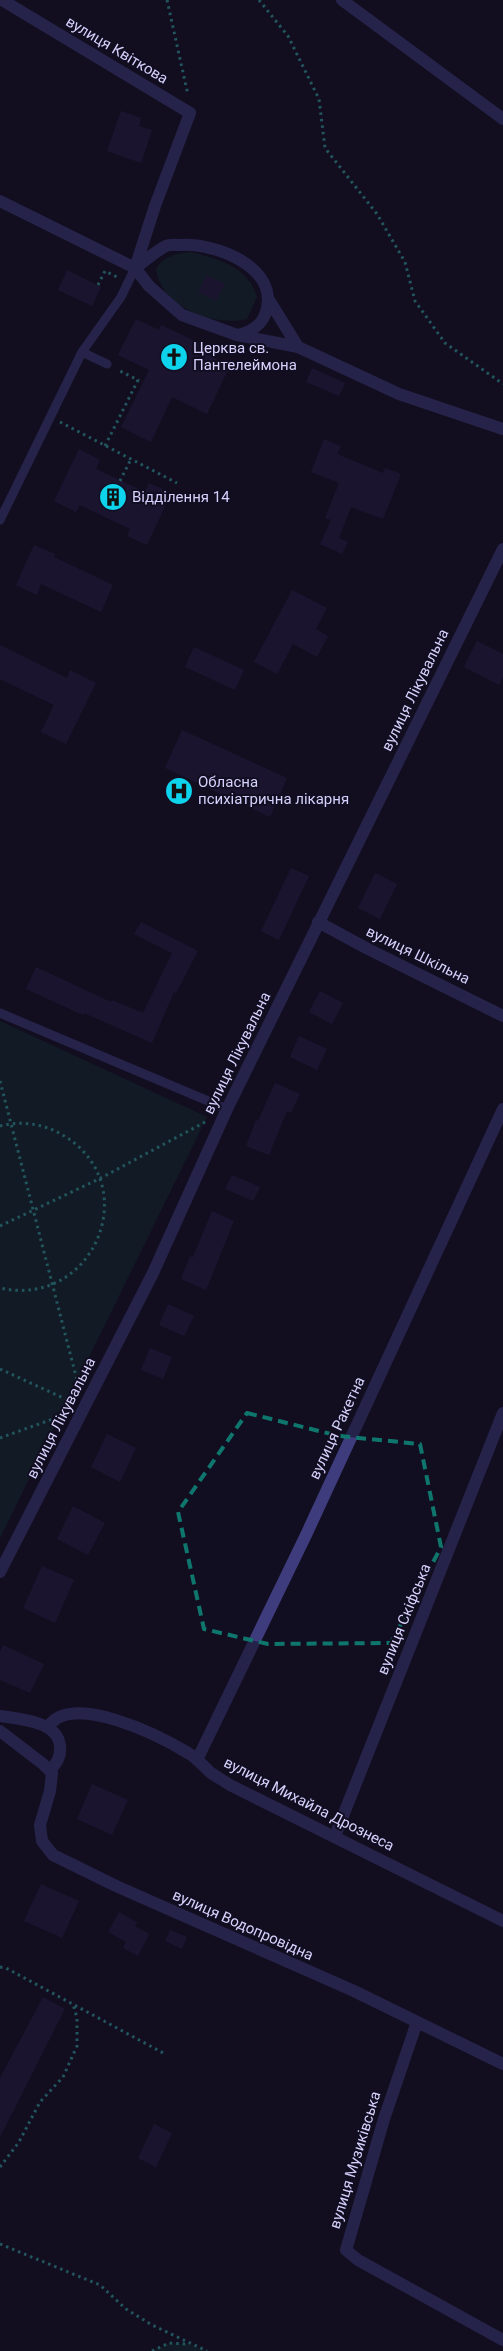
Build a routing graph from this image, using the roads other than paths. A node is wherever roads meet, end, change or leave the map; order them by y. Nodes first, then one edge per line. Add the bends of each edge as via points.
1 (2, 0) edge
2 (342, 0) edge
3 (503, 119) edge
4 (0, 201) edge
5 (151, 258) junction
6 (135, 268) junction
7 (149, 286) junction
8 (269, 300) junction
9 (237, 335) junction
10 (298, 347) junction
11 (82, 352) junction
12 (108, 364) road end
13 (503, 429) edge
14 (0, 520) edge
15 (503, 549) edge
16 (318, 922) junction
17 (0, 1013) edge
18 (503, 1016) edge
19 (503, 1108) edge
20 (227, 1110) junction
21 (503, 1413) edge
22 (0, 1572) edge
23 (0, 1716) edge
24 (48, 1727) junction
25 (0, 1732) edge
26 (197, 1760) junction
27 (50, 1770) junction
28 (335, 1836) junction
29 (503, 1921) edge
30 (418, 2022) junction
31 (503, 2064) edge
32 (503, 2340) edge

1 - 6 street, вулиця Квіткова via 190,113
2 - 3 street
4 - 6 street
5 - 6 street
5 - 7 street
5 - 8 street via 166,246 193,244 214,249 244,262 257,273 267,288
6 - 7 street
6 - 11 lane via 121,297
7 - 9 street via 182,315
8 - 9 street via 260,324
8 - 10 street
9 - 10 street
10 - 13 street via 399,394
11 - 12 lane
11 - 14 lane
15 - 16 street, вулиця Лікувальна
16 - 18 street, вулиця Шкільна
16 - 20 street, вулиця Лікувальна
17 - 20 lane
19 - 26 street, вулиця Ракетна via 306,1535
20 - 22 street, вулиця Лікувальна via 154,1273
21 - 28 street, вулиця Скіфська
23 - 24 street
24 - 26 street, вулиця Михайла Дрознеса via 54,1719 67,1715 94,1714 119,1720 189,1753
24 - 27 street, вулиця Водопровідна via 56,1734 60,1750
25 - 27 street
26 - 28 street, вулиця Михайла Дрознеса via 230,1785
27 - 30 street, вулиця Водопровідна via 52,1781 40,1833 53,1855
28 - 29 street, вулиця Михайла Дрознеса
30 - 31 street, вулиця Водопровідна
30 - 32 street, вулиця Музиківська via 384,2119 346,2250 358,2260

